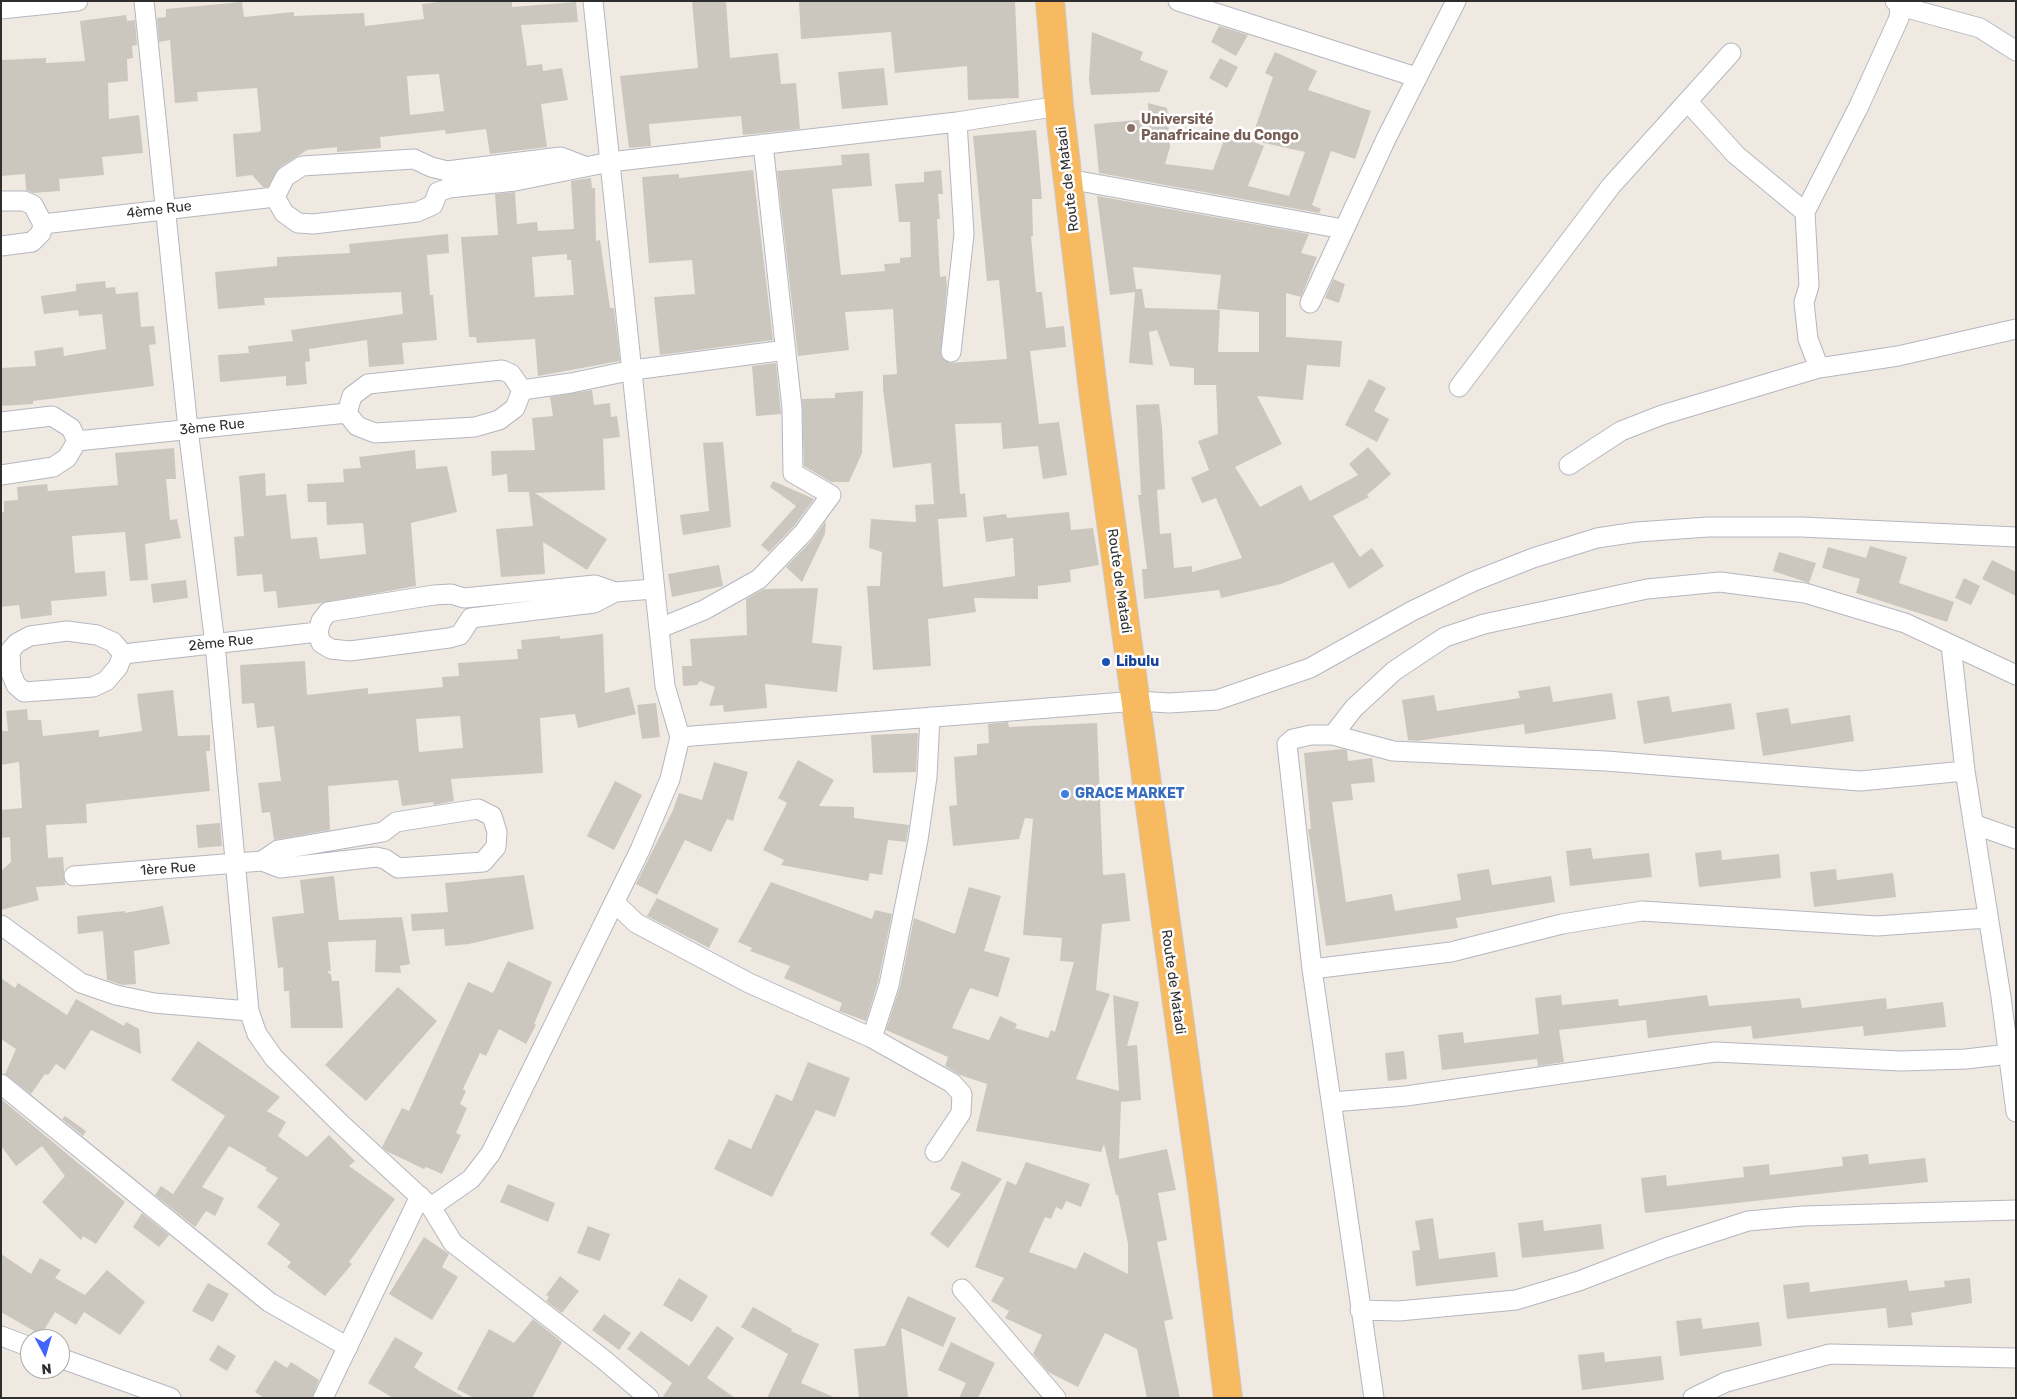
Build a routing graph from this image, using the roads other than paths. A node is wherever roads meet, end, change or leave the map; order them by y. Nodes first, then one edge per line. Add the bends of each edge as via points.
1 (78, 1) edge
2 (144, 1) edge
3 (593, 1) edge
4 (1050, 1) edge
5 (1178, 1) edge
6 (1456, 1) edge
7 (1897, 4) edge
8 (1, 9) edge
9 (2016, 52) edge
10 (1731, 53) dead end
11 (1416, 77) junction
12 (1688, 102) junction
13 (1059, 106) junction
14 (957, 122) junction
15 (763, 144) junction
16 (610, 162) junction
17 (448, 179) junction
18 (1068, 179) junction
19 (275, 197) junction
20 (1, 201) edge
21 (165, 209) junction
22 (1805, 212) junction
23 (43, 224) junction
24 (1342, 229) junction
25 (1, 246) edge
26 (1310, 304) dead end
27 (2016, 329) edge
28 (786, 350) junction
29 (950, 352) dead end
30 (1819, 368) junction
31 (633, 370) junction
32 (1459, 387) dead end
33 (522, 390) junction
34 (347, 413) junction
35 (1, 422) edge
36 (188, 429) junction
37 (77, 441) junction
38 (1569, 465) dead end
39 (1, 475) edge
40 (2016, 537) edge
41 (654, 589) junction
42 (615, 592) junction
43 (481, 596) junction
44 (483, 618) junction
45 (660, 628) junction
46 (318, 632) junction
47 (215, 644) junction
48 (1951, 645) junction
49 (123, 654) junction
50 (2016, 676) edge
51 (1137, 701) junction
52 (930, 717) junction
53 (1333, 735) junction
54 (680, 738) junction
55 (1965, 771) junction
56 (1973, 824) junction
57 (374, 834) junction
58 (2016, 839) edge
59 (376, 857) junction
60 (262, 862) junction
61 (237, 863) junction
62 (74, 876) dead end
63 (615, 903) junction
64 (1987, 918) junction
65 (1, 925) edge
66 (1312, 968) junction
67 (2008, 999) edge
68 (249, 1011) junction
69 (872, 1038) junction
70 (2009, 1054) junction
71 (1, 1084) edge
72 (1332, 1102) junction
73 (2016, 1112) edge
74 (935, 1152) dead end
75 (425, 1202) junction
76 (2016, 1210) edge
77 (962, 1289) dead end
78 (1360, 1310) junction
79 (1, 1336) edge
80 (20, 1343) edge
81 (348, 1347) junction
82 (2016, 1358) edge
83 (70, 1362) edge
84 (171, 1398) edge
85 (323, 1398) edge
86 (648, 1398) edge
87 (1056, 1398) edge
88 (1228, 1398) edge
89 (1374, 1398) edge
90 (1693, 1398) edge

1 - 8 street
2 - 21 street
3 - 16 street
4 - 13 highway, Route de Matadi
5 - 11 street
6 - 11 street
7 - 9 street via 1980,28
7 - 22 street via 1899,18
10 - 12 street
11 - 24 street
12 - 22 street via 1736,155
12 - 32 street via 1611,186
13 - 14 street
13 - 18 highway, Route de Matadi
14 - 15 street
14 - 29 street via 964,234
15 - 16 street
15 - 28 street
16 - 17 street via 515,181
16 - 31 street
17 - 19 street via 414,159 302,166 285,177
17 - 19 street via 432,205 417,212 313,224 298,223 284,213
18 - 24 street
18 - 51 highway, Route de Matadi via 1114,551
19 - 21 street, 4ème Rue
20 - 23 street via 24,201 33,205
21 - 23 street, 4ème Rue
21 - 36 street
22 - 30 street via 1808,286 1804,302 1808,339
23 - 25 street via 41,233 32,242
24 - 26 street
27 - 30 street via 1898,356
28 - 31 street
28 - 45 street via 792,408 793,473 831,495 804,532 759,579 704,610
30 - 38 street via 1621,430
31 - 33 street
31 - 41 street
33 - 34 street via 515,408 499,420 475,427 375,433 357,426
33 - 34 street via 511,374 502,370 368,384 352,396
34 - 36 street, 3ème Rue
35 - 37 street via 52,416 70,428
36 - 37 street, 3ème Rue
36 - 47 street
37 - 39 street via 67,458 52,467
40 - 51 street via 1792,527 1699,528 1597,538 1472,582 1412,611 1310,668 1217,700
41 - 42 street
41 - 45 street
42 - 43 street via 595,585
42 - 44 street via 594,603
43 - 44 street
43 - 46 street via 434,595 328,612 321,620
44 - 46 street via 471,618 460,635 449,638 350,651 331,649 321,643
45 - 54 street via 665,686
46 - 47 street, 2ème Rue
47 - 49 street, 2ème Rue
47 - 61 street
48 - 50 street
48 - 53 street via 1905,623 1805,593 1720,582 1647,589 1484,624 1445,637 1394,671 1354,708
48 - 55 street
49 - 49 street via 113,642 97,635 67,631 30,636 10,651 11,673 16,685 24,692 93,687 106,681 118,667
51 - 52 street
51 - 88 highway, Route de Matadi
52 - 54 street
52 - 69 street via 927,777 918,840 889,985
53 - 55 street via 1393,750 1606,760 1860,782
53 - 66 street via 1311,735 1293,739 1287,744
54 - 63 street via 670,779
55 - 56 street
56 - 58 street
56 - 64 street
57 - 59 street
57 - 59 street via 383,832 396,822 478,809 492,816 497,832 496,847 483,862 398,868
57 - 60 street via 278,850
59 - 60 street via 280,868
60 - 61 street, 1ère Rue
61 - 62 street, 1ère Rue
61 - 68 street
63 - 69 street via 636,923 749,983
63 - 75 street via 491,1153 471,1179
64 - 66 street via 1877,926 1642,911 1562,924 1451,952
64 - 67 street
65 - 68 street via 81,983 116,995 154,1002
66 - 72 street
67 - 70 street
68 - 75 street via 256,1034 274,1058
69 - 74 street via 952,1083 962,1094 961,1113
70 - 72 street via 1901,1061 1715,1052 1406,1096
70 - 73 street
71 - 81 street via 269,1302
72 - 78 street
75 - 81 street
75 - 86 street via 453,1243 603,1359
76 - 78 street via 1804,1216 1748,1221 1516,1300 1399,1311
77 - 87 street
78 - 89 street
79 - 80 street
81 - 85 street
82 - 90 street via 1830,1354 1726,1382
83 - 84 street

